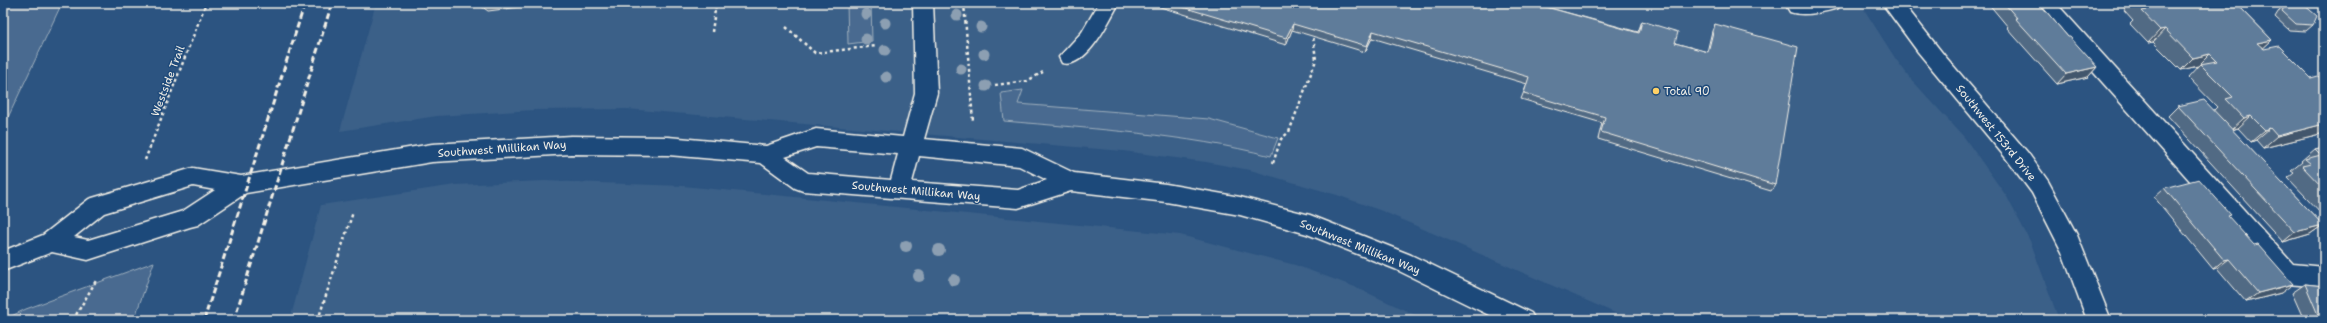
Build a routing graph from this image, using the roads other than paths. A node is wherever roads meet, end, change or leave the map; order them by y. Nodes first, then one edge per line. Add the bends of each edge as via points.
1 (923, 3) edge
2 (1109, 3) edge
3 (1831, 3) edge
4 (1892, 3) edge
5 (2046, 3) edge
6 (1797, 7) dead end
7 (1069, 57) road end
8 (912, 146) junction
9 (766, 155) junction
10 (1071, 182) junction
11 (241, 185) junction
12 (898, 190) junction
13 (51, 242) junction
14 (3, 262) edge
15 (2324, 277) edge
16 (1523, 320) edge
17 (2099, 320) edge

1 - 8 street via 926,93
2 - 7 street via 1089,36
3 - 6 street
4 - 17 street, Southwest 153rd Drive via 1933,58 2040,186 2078,263
5 - 15 street via 2287,274
8 - 9 street, Southwest Millikan Way via 816,138
8 - 10 street, Southwest Millikan Way via 1022,157
8 - 12 street
9 - 11 street, Southwest Millikan Way via 668,146 571,145 494,148 371,162
9 - 12 street, Southwest Millikan Way via 803,182
10 - 12 street, Southwest Millikan Way via 1018,199
10 - 16 street, Southwest Millikan Way via 1166,193 1225,204 1310,225 1403,262
11 - 13 street, Southwest Millikan Way via 190,218 88,250
11 - 13 street, Southwest Millikan Way via 193,177 138,193 96,206
13 - 14 street, Southwest Millikan Way

